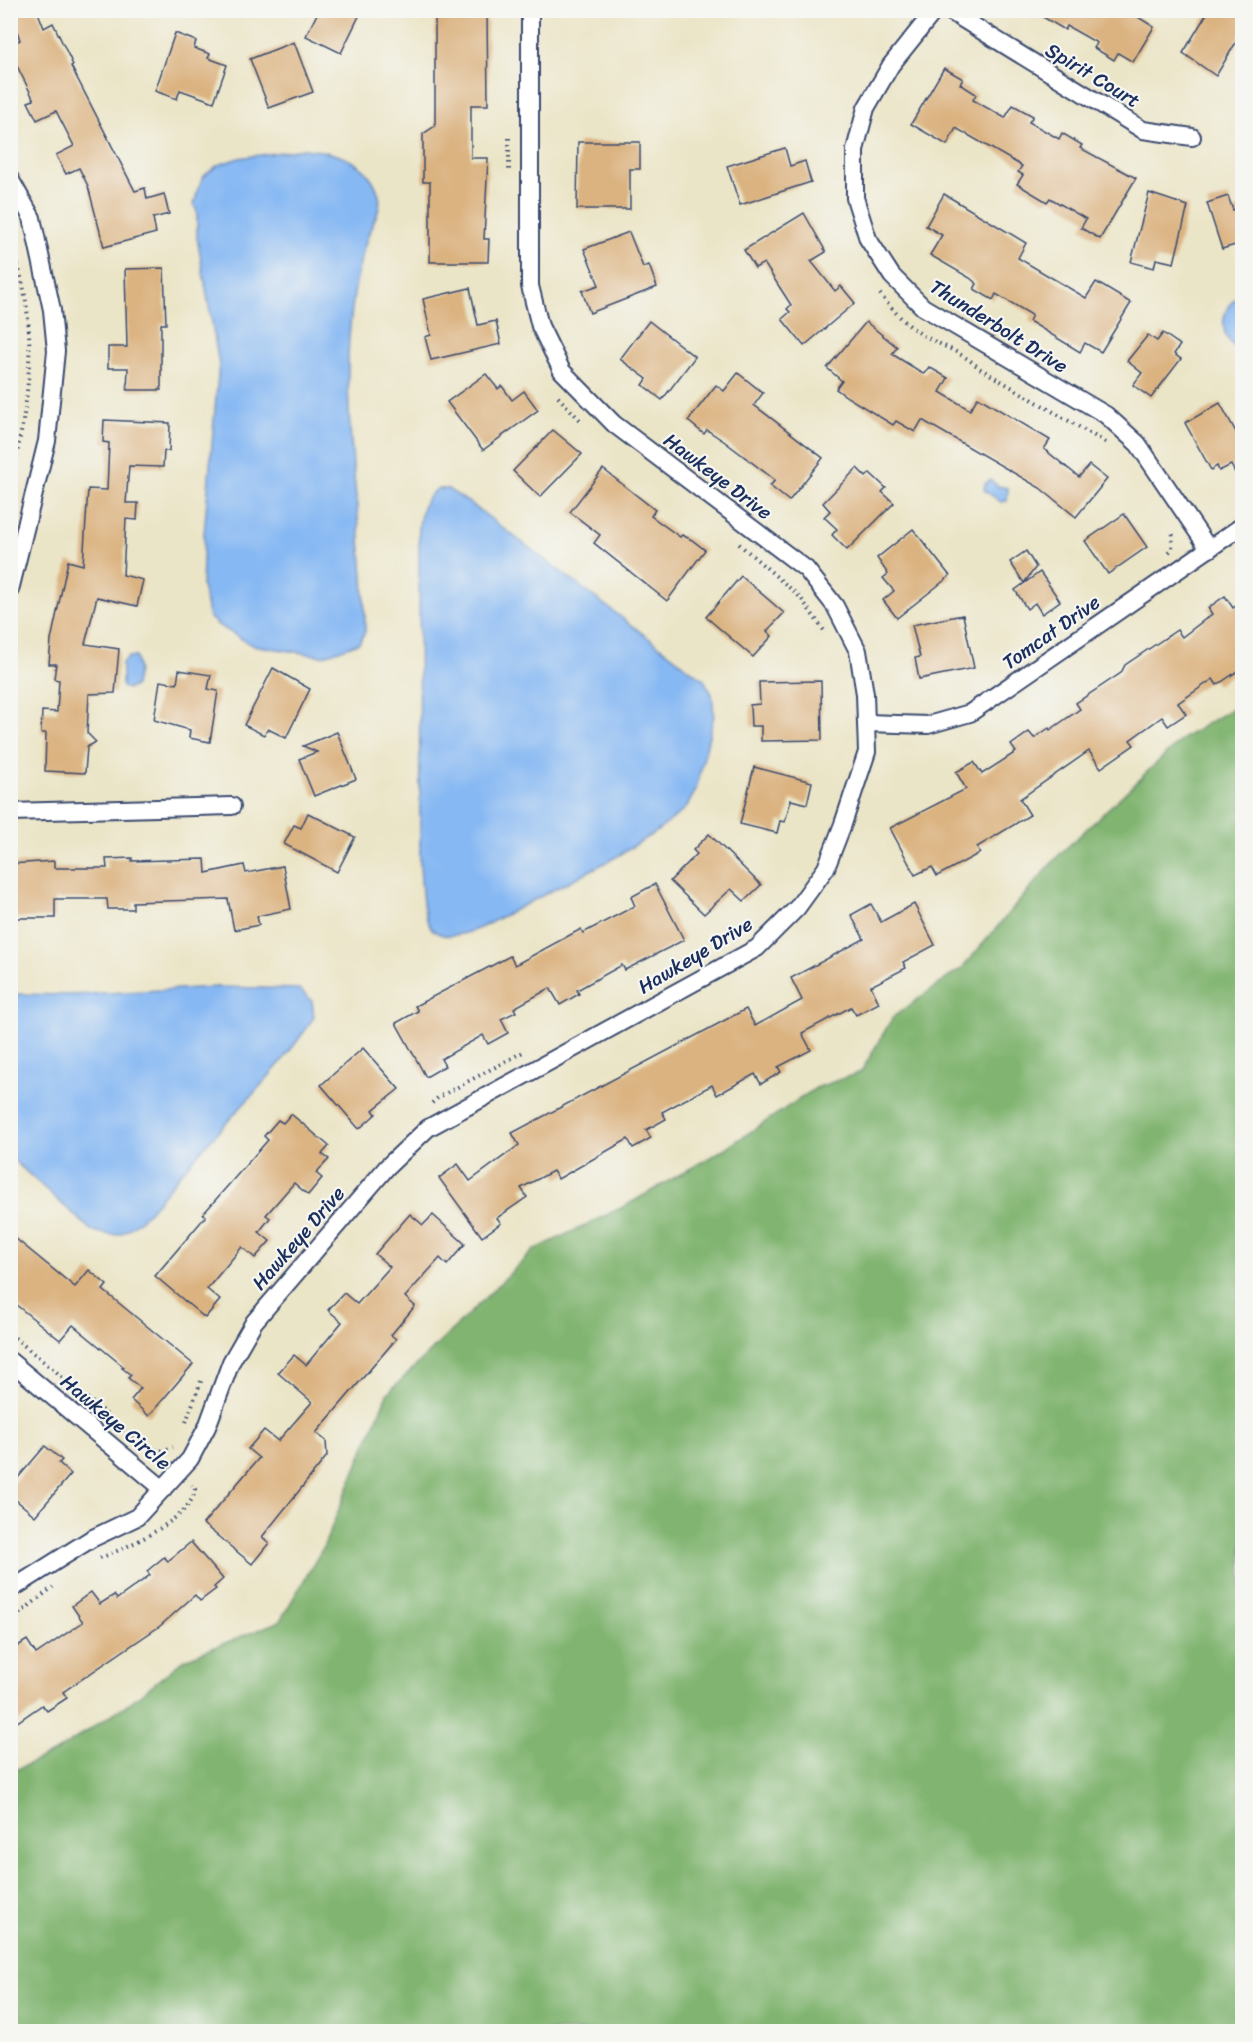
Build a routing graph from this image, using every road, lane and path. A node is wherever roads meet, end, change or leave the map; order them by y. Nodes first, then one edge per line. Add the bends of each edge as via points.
1 (530, 10) edge
2 (935, 10) edge
3 (948, 10) edge
4 (509, 133) dead end
5 (1192, 137) dead end
6 (510, 174) dead end
7 (10, 179) edge
8 (10, 242) edge
9 (878, 291) dead end
10 (556, 393) dead end
11 (584, 424) dead end
12 (1111, 447) dead end
13 (10, 483) edge
14 (1242, 526) edge
15 (1172, 528) dead end
16 (736, 540) dead end
17 (1209, 549) junction
18 (1163, 557) dead end
19 (10, 590) edge
20 (826, 634) dead end
21 (866, 723) junction
22 (232, 806) dead end
23 (10, 812) edge
24 (10, 1334) edge
25 (10, 1361) edge
26 (69, 1383) dead end
27 (78, 1391) dead end
28 (160, 1451) dead end
29 (163, 1489) junction
30 (10, 1590) edge

1 - 21 street, Hawkeye Drive via 530,286 540,326 562,371 614,424 806,568 835,606 858,651
2 - 17 street, Thunderbolt Drive via 891,65 866,108 855,150 855,198 868,239 892,276 923,307 1106,415 1138,444
3 - 5 street, Spirit Court via 1143,130
4 - 6 path
7 - 19 street via 32,218 52,310 56,351 47,441
8 - 13 path via 25,296 31,373
9 - 12 path via 904,320 928,338
10 - 11 path
14 - 17 street, Tomcat Drive
15 - 18 path via 1172,549
16 - 20 path via 800,597
17 - 21 street, Tomcat Drive via 970,713 928,725
21 - 29 street, Hawkeye Drive via 867,752 843,824 825,868 797,908 757,948 429,1128 387,1167 254,1322 231,1362 207,1427 189,1459
22 - 23 street
24 - 26 path
25 - 29 street, Hawkeye Circle
27 - 28 path via 145,1447
29 - 30 street, Hawkeye Circle via 137,1517 91,1539

